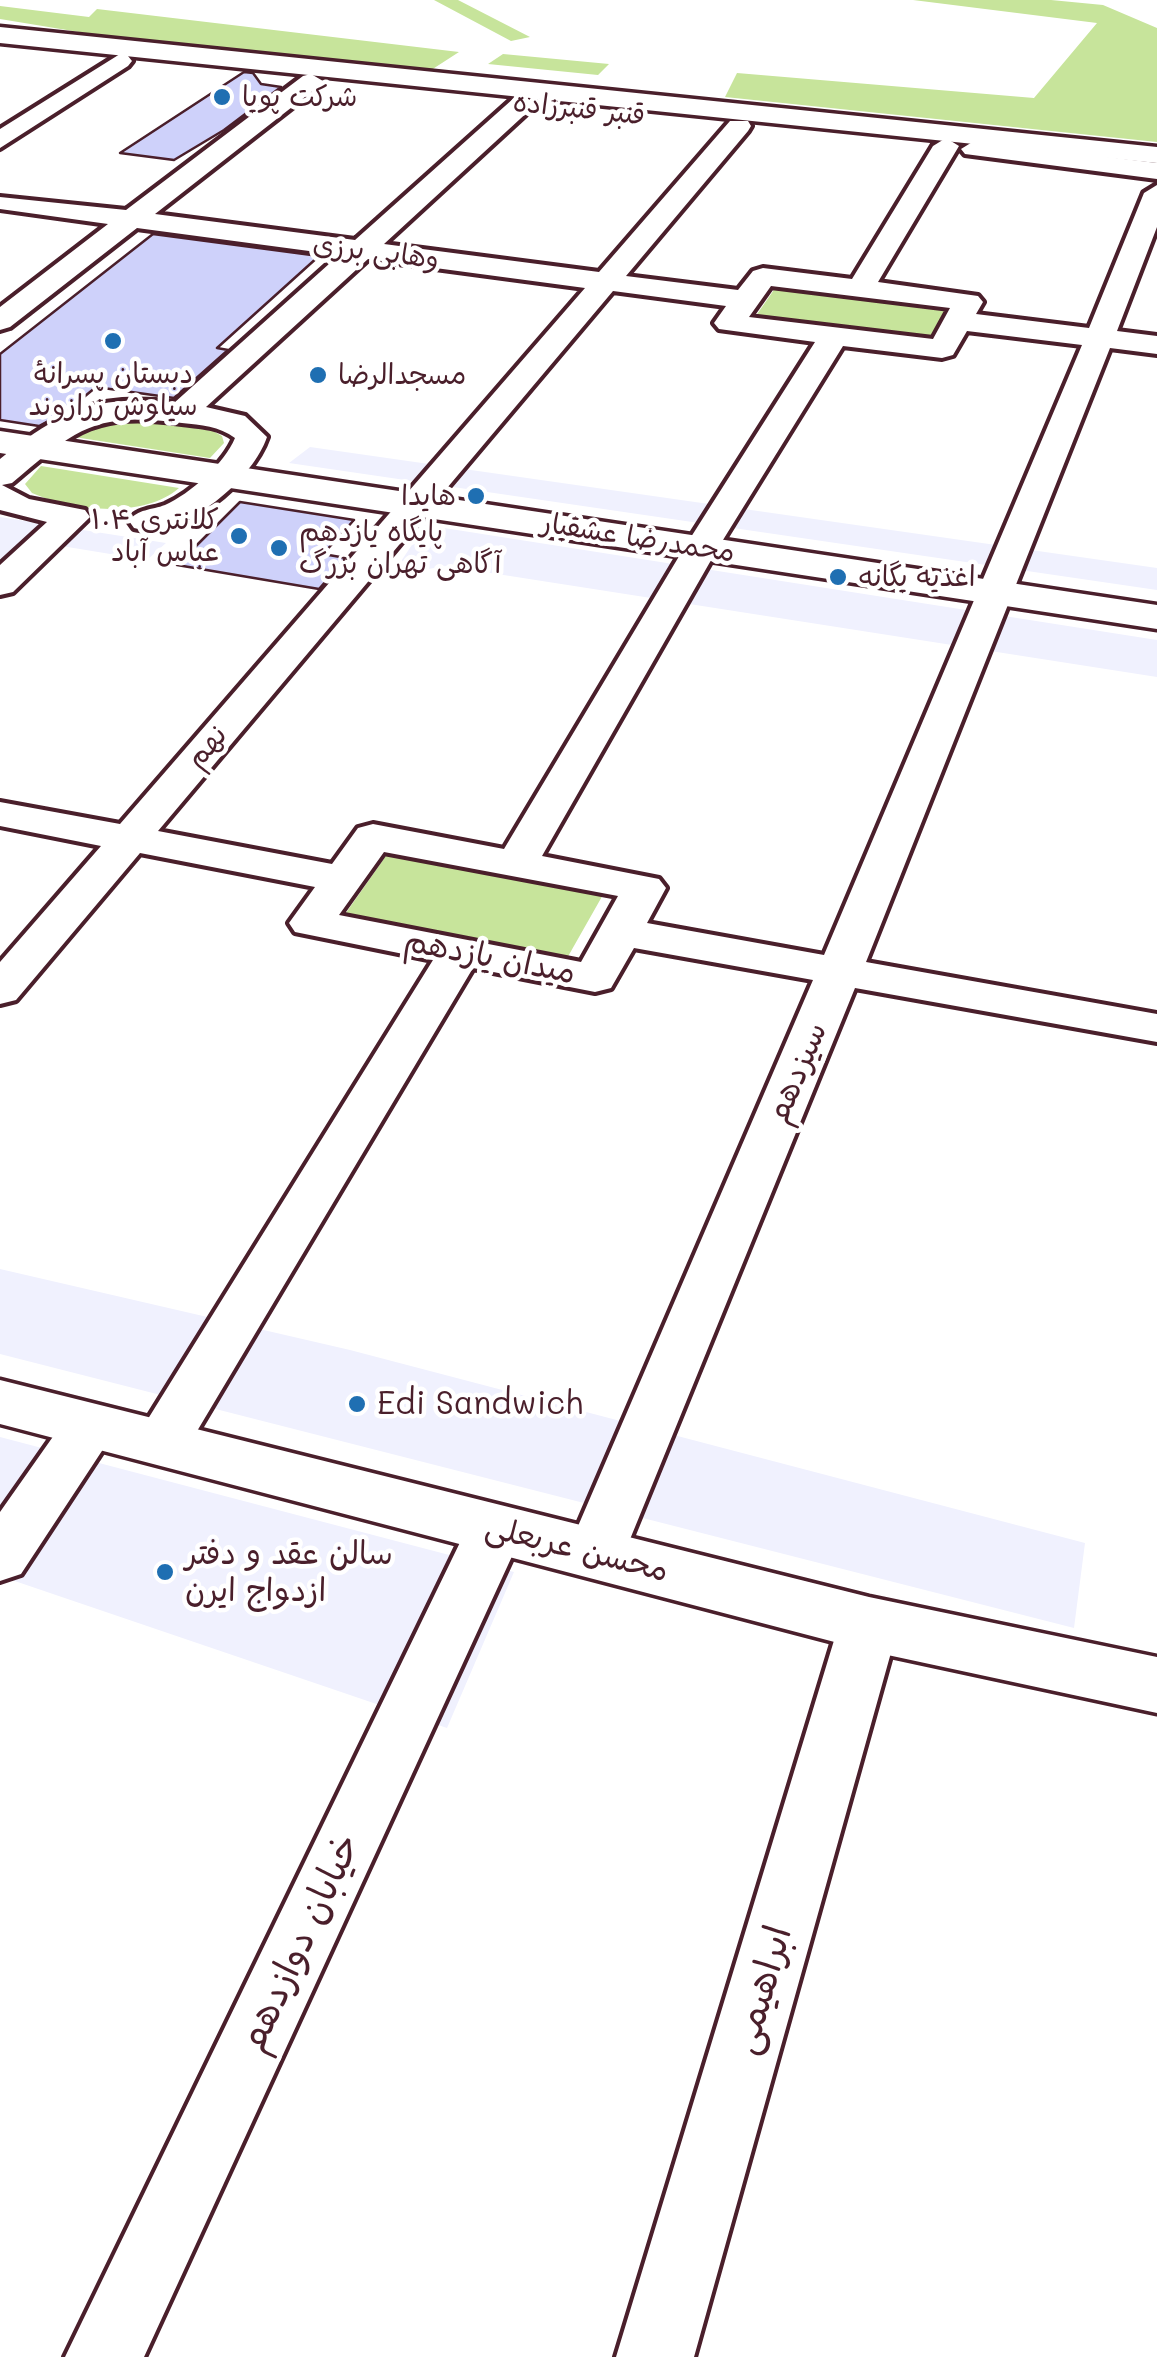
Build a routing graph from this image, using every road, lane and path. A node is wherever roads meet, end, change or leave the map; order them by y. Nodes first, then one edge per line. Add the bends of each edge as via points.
1 (0, 25) edge
2 (0, 35) edge
3 (0, 47) edge
4 (193, 57) junction
5 (120, 61) junction
6 (311, 81) junction
7 (524, 103) junction
8 (739, 126) junction
9 (0, 140) edge
10 (960, 148) junction
11 (1157, 155) edge
12 (1157, 168) edge
13 (1157, 192) edge
14 (2, 196) edge
15 (131, 220) junction
16 (362, 250) junction
17 (605, 282) junction
18 (860, 289) junction
19 (745, 300) junction
20 (958, 320) junction
21 (0, 321) edge
22 (834, 336) junction
23 (1101, 338) junction
24 (1157, 345) edge
25 (180, 413) junction
26 (17, 445) edge
27 (0, 476) edge
28 (221, 476) junction
29 (0, 495) edge
30 (414, 505) junction
31 (146, 521) dead end
32 (0, 546) edge
33 (702, 548) junction
34 (35, 551) junction
35 (0, 584) edge
36 (998, 592) junction
37 (1157, 616) edge
38 (0, 814) edge
39 (130, 838) junction
40 (517, 863) junction
41 (343, 879) junction
42 (620, 932) junction
43 (460, 952) junction
44 (840, 971) junction
45 (0, 990) edge
46 (1157, 1028) edge
47 (0, 1402) edge
48 (91, 1425) junction
49 (161, 1443) junction
50 (496, 1528) junction
51 (595, 1554) junction
52 (0, 1558) edge
53 (869, 1624) junction
54 (1157, 1685) edge
55 (104, 2357) edge
56 (654, 2357) edge

1 - 4 main road
2 - 4 main road, قنبر قنبرزاده
3 - 5 main road, قنبر قنبرزاده
4 - 11 main road, قنبر قنبرزاده
5 - 6 main road, قنبر قنبرزاده
5 - 9 street
6 - 7 main road, قنبر قنبرزاده
6 - 15 street
7 - 8 main road, قنبر قنبرزاده
7 - 16 street
8 - 10 main road, قنبر قنبرزاده
8 - 17 street, نهم
10 - 12 main road, قنبر قنبرزاده
10 - 18 street
13 - 23 street, سیزدهم
14 - 15 street, وهابی برزی
15 - 16 street, وهابی برزی
15 - 21 street
16 - 17 street, وهابی برزی
16 - 25 street
17 - 19 street, وهابی برزی
17 - 30 street, نهم
18 - 19 street via 762,276
18 - 20 street via 968,302
19 - 22 street via 729,322
20 - 22 street via 942,349
20 - 23 street
22 - 33 street
23 - 24 street
23 - 36 street, سیزدهم
25 - 26 street via 90,413
25 - 28 street via 231,422 252,437
26 - 27 street
26 - 28 main road, محمدرضا عشقیار
28 - 30 main road, محمدرضا عشقیار
28 - 31 street via 186,507
29 - 34 street via 19,507 72,516
30 - 33 main road, محمدرضا عشقیار
30 - 39 street, نهم
32 - 34 street
33 - 36 main road, محمدرضا عشقیار
33 - 40 street
34 - 35 street
36 - 37 main road, محمدرضا عشقیار
36 - 44 street, سیزدهم
38 - 39 street
39 - 41 street
39 - 45 street, نهم
40 - 41 street, میدان یازدهم via 373,837
40 - 42 street, میدان یازدهم via 644,888
41 - 43 street, میدان یازدهم via 311,923
42 - 43 street, میدان یازدهم via 594,978
42 - 44 street
43 - 49 street
44 - 46 street
44 - 51 street, سیزدهم
47 - 48 main road, محسن عربعلی
48 - 49 main road, محسن عربعلی
48 - 52 street
49 - 50 main road, محسن عربعلی
50 - 51 main road, محسن عربعلی
50 - 55 street, خیابان دوازدهم
51 - 53 main road, محسن عربعلی
53 - 54 main road, محسن عربعلی
53 - 56 street, ابراهیمی

